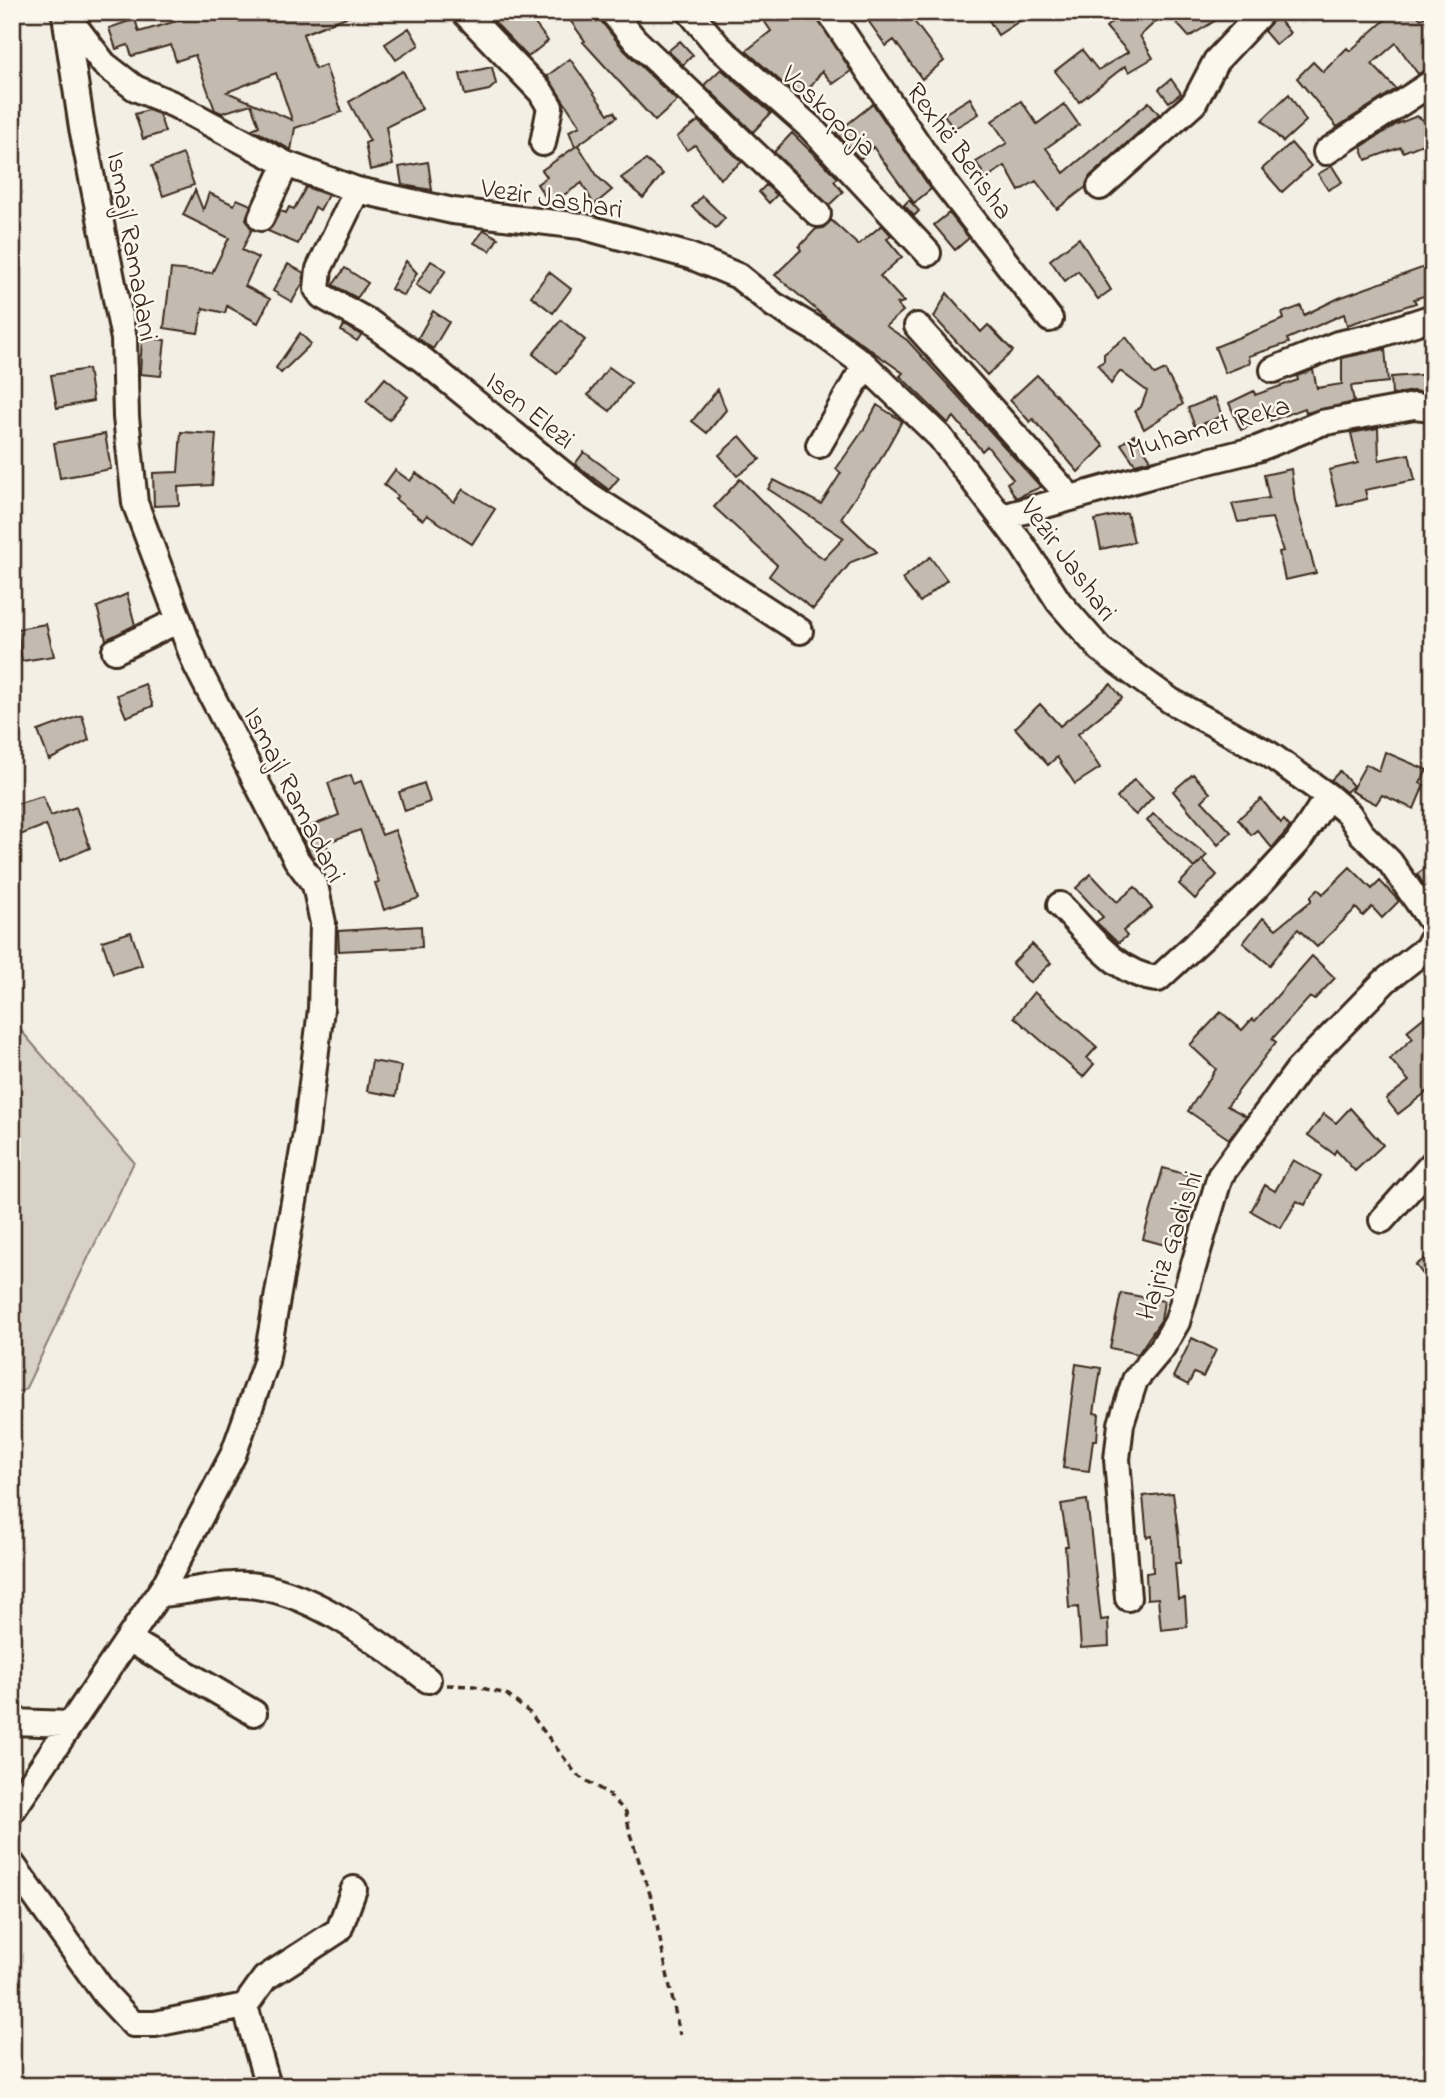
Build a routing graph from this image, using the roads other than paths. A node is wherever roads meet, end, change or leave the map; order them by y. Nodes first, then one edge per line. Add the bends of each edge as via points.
1 (464, 12) edge
2 (612, 12) edge
3 (690, 12) edge
4 (829, 12) edge
5 (1262, 12) edge
6 (65, 13) edge
7 (1433, 82) edge
8 (543, 143) dead end
9 (1326, 152) dead end
10 (286, 164) junction
11 (1100, 187) dead end
12 (357, 190) junction
13 (818, 214) dead end
14 (261, 218) dead end
15 (928, 253) dead end
16 (1433, 317) edge
17 (1050, 319) dead end
18 (917, 326) dead end
19 (865, 365) junction
20 (1273, 370) dead end
21 (1433, 408) edge
22 (819, 445) dead end
23 (1070, 497) junction
24 (1003, 517) junction
25 (177, 621) junction
26 (800, 631) dead end
27 (115, 651) dead end
28 (1328, 796) junction
29 (1060, 905) dead end
30 (1433, 924) edge
31 (1433, 936) edge
32 (1433, 1163) edge
33 (1382, 1220) dead end
34 (159, 1594) junction
35 (1128, 1598) dead end
36 (130, 1640) junction
37 (428, 1680) road end
38 (254, 1713) dead end
39 (12, 1722) edge
40 (70, 1724) junction
41 (12, 1811) edge
42 (12, 1864) edge
43 (354, 1889) dead end
44 (245, 2006) junction
45 (268, 2086) edge

1 - 8 street via 541,92 550,107
2 - 13 street via 635,40
3 - 15 street, Voskopoja via 718,46 811,128
4 - 17 street, Rexhë Berisha via 940,177
5 - 11 street via 1216,61 1194,103
6 - 10 street, Vezir Jashari via 104,64 135,88
6 - 25 street, Ismajl Ramadani via 82,128 124,339 135,503
7 - 9 street
10 - 12 street, Vezir Jashari
10 - 14 street
12 - 19 street, Vezir Jashari via 453,211 581,226 690,256 738,276
12 - 26 street, Isen Elezi via 319,269 317,289 322,296 423,360 589,495
16 - 20 street via 1338,344
18 - 23 street
19 - 22 street
19 - 24 street, Vezir Jashari via 940,437
21 - 23 street, Muhamet Reka via 1402,408 1321,423 1257,449
23 - 24 street, Muhamet Reka
24 - 28 street, Vezir Jashari via 1059,603 1100,649 1171,701 1269,754
25 - 27 street
25 - 34 street, Ismajl Ramadani via 296,859 315,885 324,960 306,1133 266,1362 233,1455
28 - 29 street via 1298,842 1254,890 1157,979 1122,968
28 - 30 street, Vezir Jashari via 1390,862
31 - 35 street, Hajriz Gadishi via 1427,948 1378,988 1297,1070 1220,1176 1177,1322 1135,1380 1121,1424 1117,1459
32 - 33 street
34 - 36 street, Ismajl Ramadani
34 - 37 street via 234,1584 262,1587 337,1616
36 - 38 street
36 - 40 street, Ismajl Ramadani
39 - 40 street
40 - 41 street, Ismajl Ramadani
42 - 44 street via 105,1994 132,2024 155,2024
43 - 44 street via 339,1930 265,1978
44 - 45 street

